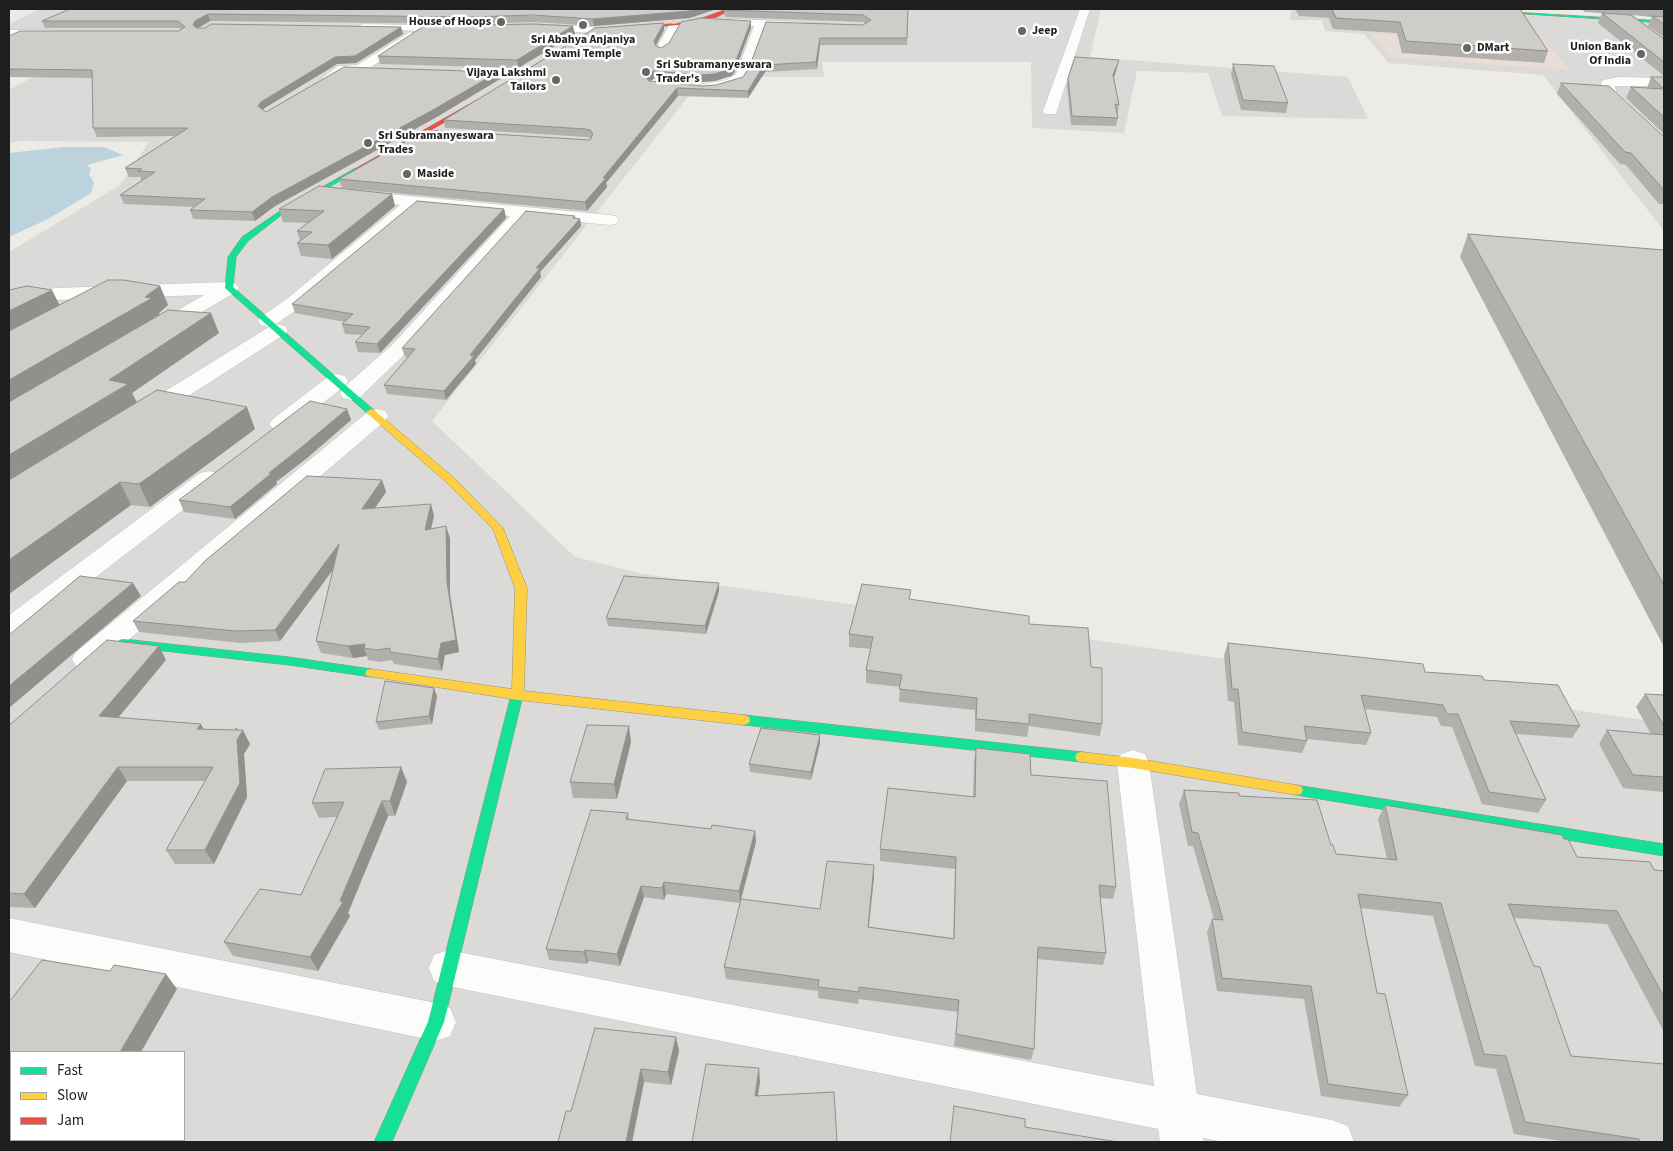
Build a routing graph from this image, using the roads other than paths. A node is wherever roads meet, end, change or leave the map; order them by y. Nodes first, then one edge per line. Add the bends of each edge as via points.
1 (1085, 9) edge
2 (1463, 9) edge
3 (1555, 9) edge
4 (727, 11) edge
5 (1664, 15) edge
6 (1631, 20) junction
7 (702, 21) junction
8 (1664, 22) edge
9 (761, 23) junction
10 (530, 24) edge
11 (675, 25) junction
12 (349, 27) edge
13 (423, 28) junction
14 (620, 28) edge
15 (473, 29) edge
16 (597, 29) joint
17 (9, 33) edge
18 (66, 33) edge
19 (1651, 34) edge
20 (576, 40) edge
21 (662, 49) edge
22 (360, 69) junction
23 (379, 70) edge
24 (445, 72) edge
25 (525, 72) joint
26 (1664, 82) edge
27 (318, 84) edge
28 (505, 84) edge
29 (693, 87) edge
30 (481, 99) edge
31 (1050, 111) dead end
32 (424, 133) junction
33 (452, 135) edge
34 (1664, 144) edge
35 (315, 192) junction
36 (414, 202) junction
37 (522, 212) junction
38 (610, 220) dead end
39 (229, 288) junction
40 (116, 291) junction
41 (9, 304) edge
42 (75, 312) edge
43 (273, 326) junction
44 (144, 338) edge
45 (344, 387) junction
46 (377, 416) junction
47 (126, 425) edge
48 (259, 440) edge
49 (228, 464) edge
50 (9, 629) edge
51 (108, 641) junction
52 (66, 678) edge
53 (518, 695) junction
54 (1133, 763) junction
55 (1664, 850) edge
56 (9, 935) edge
57 (448, 968) junction
58 (436, 1022) junction
59 (1180, 1127) edge
60 (383, 1142) edge
61 (1332, 1142) edge

1 - 31 street
2 - 6 street
3 - 5 street
4 - 7 street
4 - 9 street via 813,22
6 - 8 street
6 - 19 street
7 - 9 street
7 - 11 street
9 - 29 street via 737,81 716,87
10 - 16 street
11 - 14 street
11 - 21 street
12 - 13 street
13 - 15 street
13 - 22 street
16 - 20 street
17 - 18 street
22 - 23 street
22 - 27 street via 342,69
24 - 25 street
25 - 28 street
26 - 34 street via 1608,83 1609,92
30 - 32 street
32 - 33 street
32 - 35 street
35 - 36 street
35 - 39 street via 245,239 232,257
36 - 37 street
36 - 43 street via 295,302
37 - 38 street
37 - 45 street via 399,349
39 - 40 street
39 - 43 street
39 - 44 street
40 - 41 street via 55,294
40 - 42 street
43 - 45 street
43 - 47 street
45 - 46 street
45 - 48 street
46 - 51 street
46 - 53 street via 449,478 498,528 521,588
49 - 50 street
51 - 52 street
51 - 53 street via 289,661
53 - 54 street
53 - 57 street
54 - 55 street
54 - 59 street
56 - 58 street
57 - 58 street
57 - 59 street
58 - 60 street
59 - 61 street

